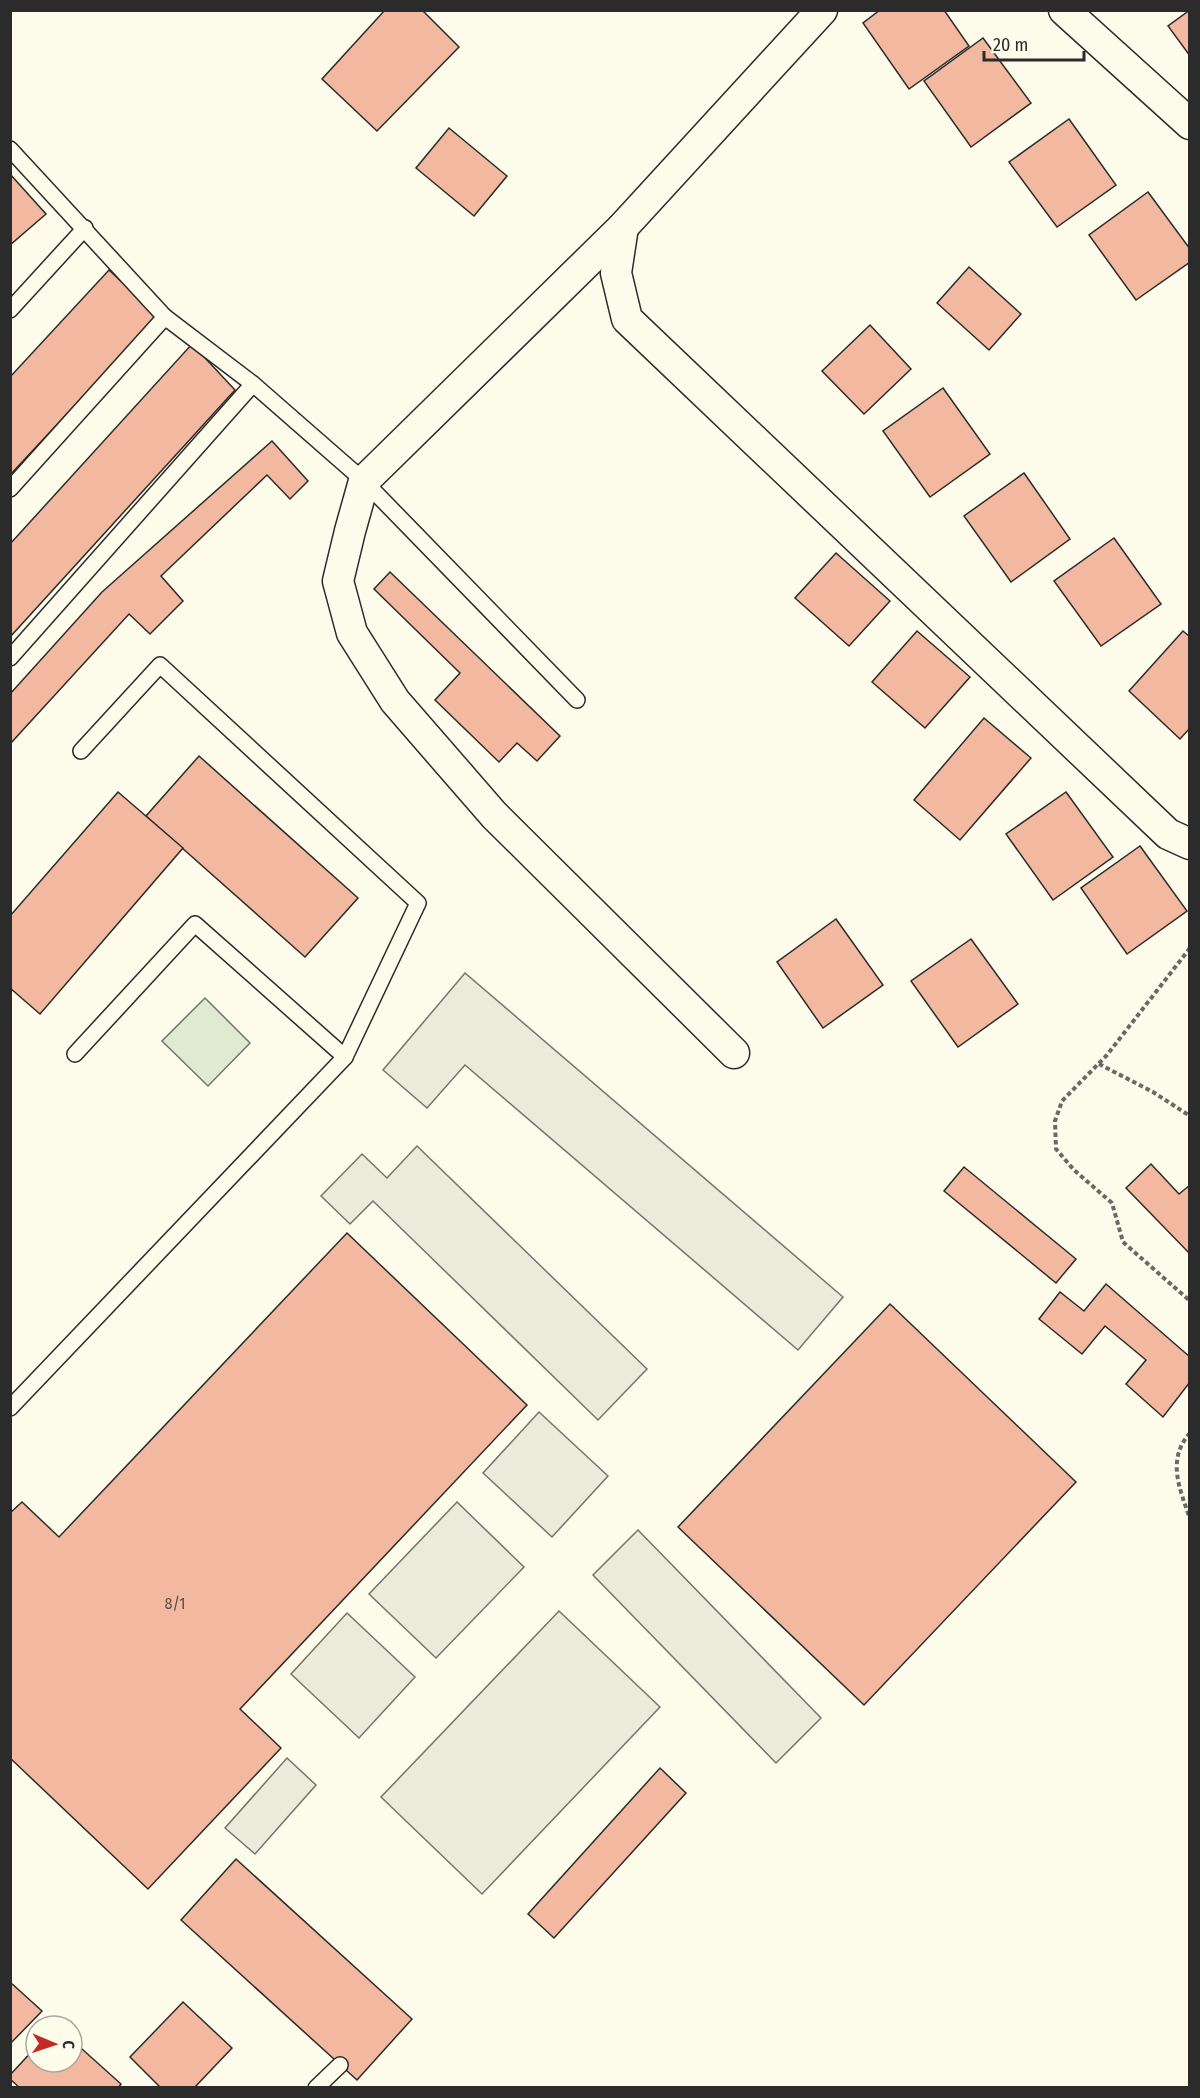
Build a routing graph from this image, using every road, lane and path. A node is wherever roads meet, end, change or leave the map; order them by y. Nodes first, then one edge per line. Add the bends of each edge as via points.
1 (822, 10) edge
2 (1064, 10) edge
3 (1190, 124) edge
4 (10, 148) edge
5 (623, 227) junction
6 (85, 228) junction
7 (10, 310) edge
8 (165, 317) junction
9 (253, 384) junction
10 (364, 481) junction
11 (10, 489) edge
12 (10, 658) edge
13 (577, 700) dead end
14 (81, 752) dead end
15 (1190, 844) edge
16 (1190, 948) edge
17 (734, 1053) dead end
18 (75, 1054) dead end
19 (345, 1057) junction
20 (1099, 1064) junction
21 (1190, 1116) edge
22 (1190, 1301) edge
23 (10, 1408) edge
24 (1190, 1433) edge
25 (1190, 1519) edge
26 (340, 2065) dead end
27 (316, 2088) edge

1 - 5 street
2 - 3 street
4 - 6 lane
5 - 10 street
5 - 15 street via 616,273 627,318 1159,826
6 - 7 lane
6 - 8 lane
8 - 9 lane
8 - 11 lane
9 - 10 lane
9 - 12 lane
10 - 13 lane
10 - 17 street via 338,581 352,633 395,701 494,815
14 - 19 lane via 160,665 418,903
16 - 20 path
18 - 19 lane via 195,924
19 - 23 lane
20 - 21 path
20 - 22 path via 1062,1101 1054,1121 1056,1149 1112,1203 1123,1242
24 - 25 path via 1181,1443 1175,1475
26 - 27 lane

